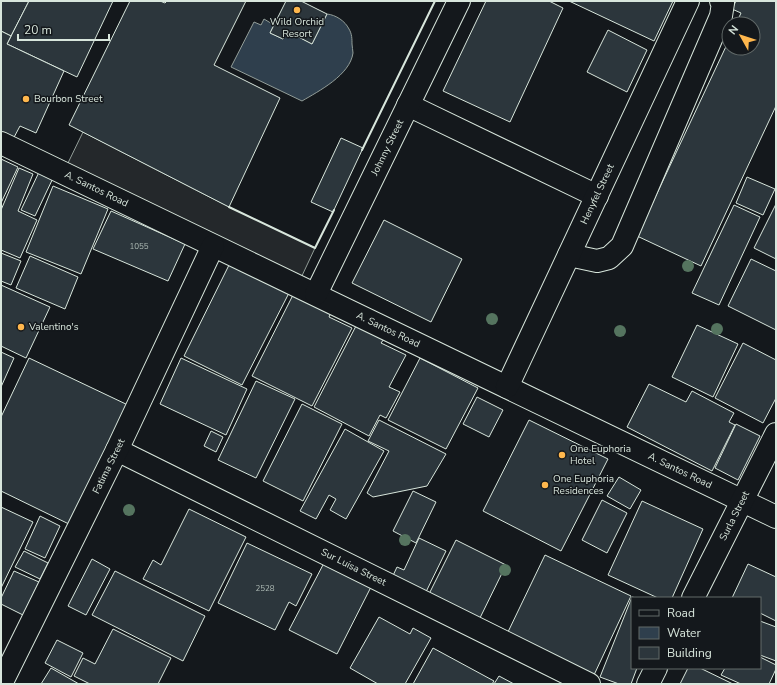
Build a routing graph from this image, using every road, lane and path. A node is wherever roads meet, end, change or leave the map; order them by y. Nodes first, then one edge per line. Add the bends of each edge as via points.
1 (459, 1) edge
2 (688, 1) edge
3 (721, 1) edge
4 (408, 105) junction
5 (1, 143) edge
6 (597, 196) junction
7 (213, 246) junction
8 (569, 255) junction
9 (316, 294) junction
10 (507, 387) junction
11 (776, 434) edge
12 (118, 450) junction
13 (743, 500) junction
14 (776, 517) edge
15 (694, 597) edge
16 (656, 669) edge
17 (1, 684) edge
18 (589, 684) edge
19 (648, 684) edge

1 - 4 street, Johnny Street
2 - 6 street, Henyfel Street
3 - 8 street via 721,16 622,246 609,258 597,261
4 - 6 street
4 - 9 street, Johnny Street
5 - 7 street, A. Santos Road
6 - 8 street, Henyfel Street
7 - 9 street, A. Santos Road
7 - 12 street, Fatima Street
8 - 10 street, Henyfel Street
9 - 10 street, A. Santos Road
10 - 13 street, A. Santos Road
11 - 13 street, Surla Street
12 - 17 street, Fatima Street
12 - 18 street, Sur Luisa Street
13 - 14 street, A. Santos Road
13 - 15 street, Surla Street
16 - 19 street

